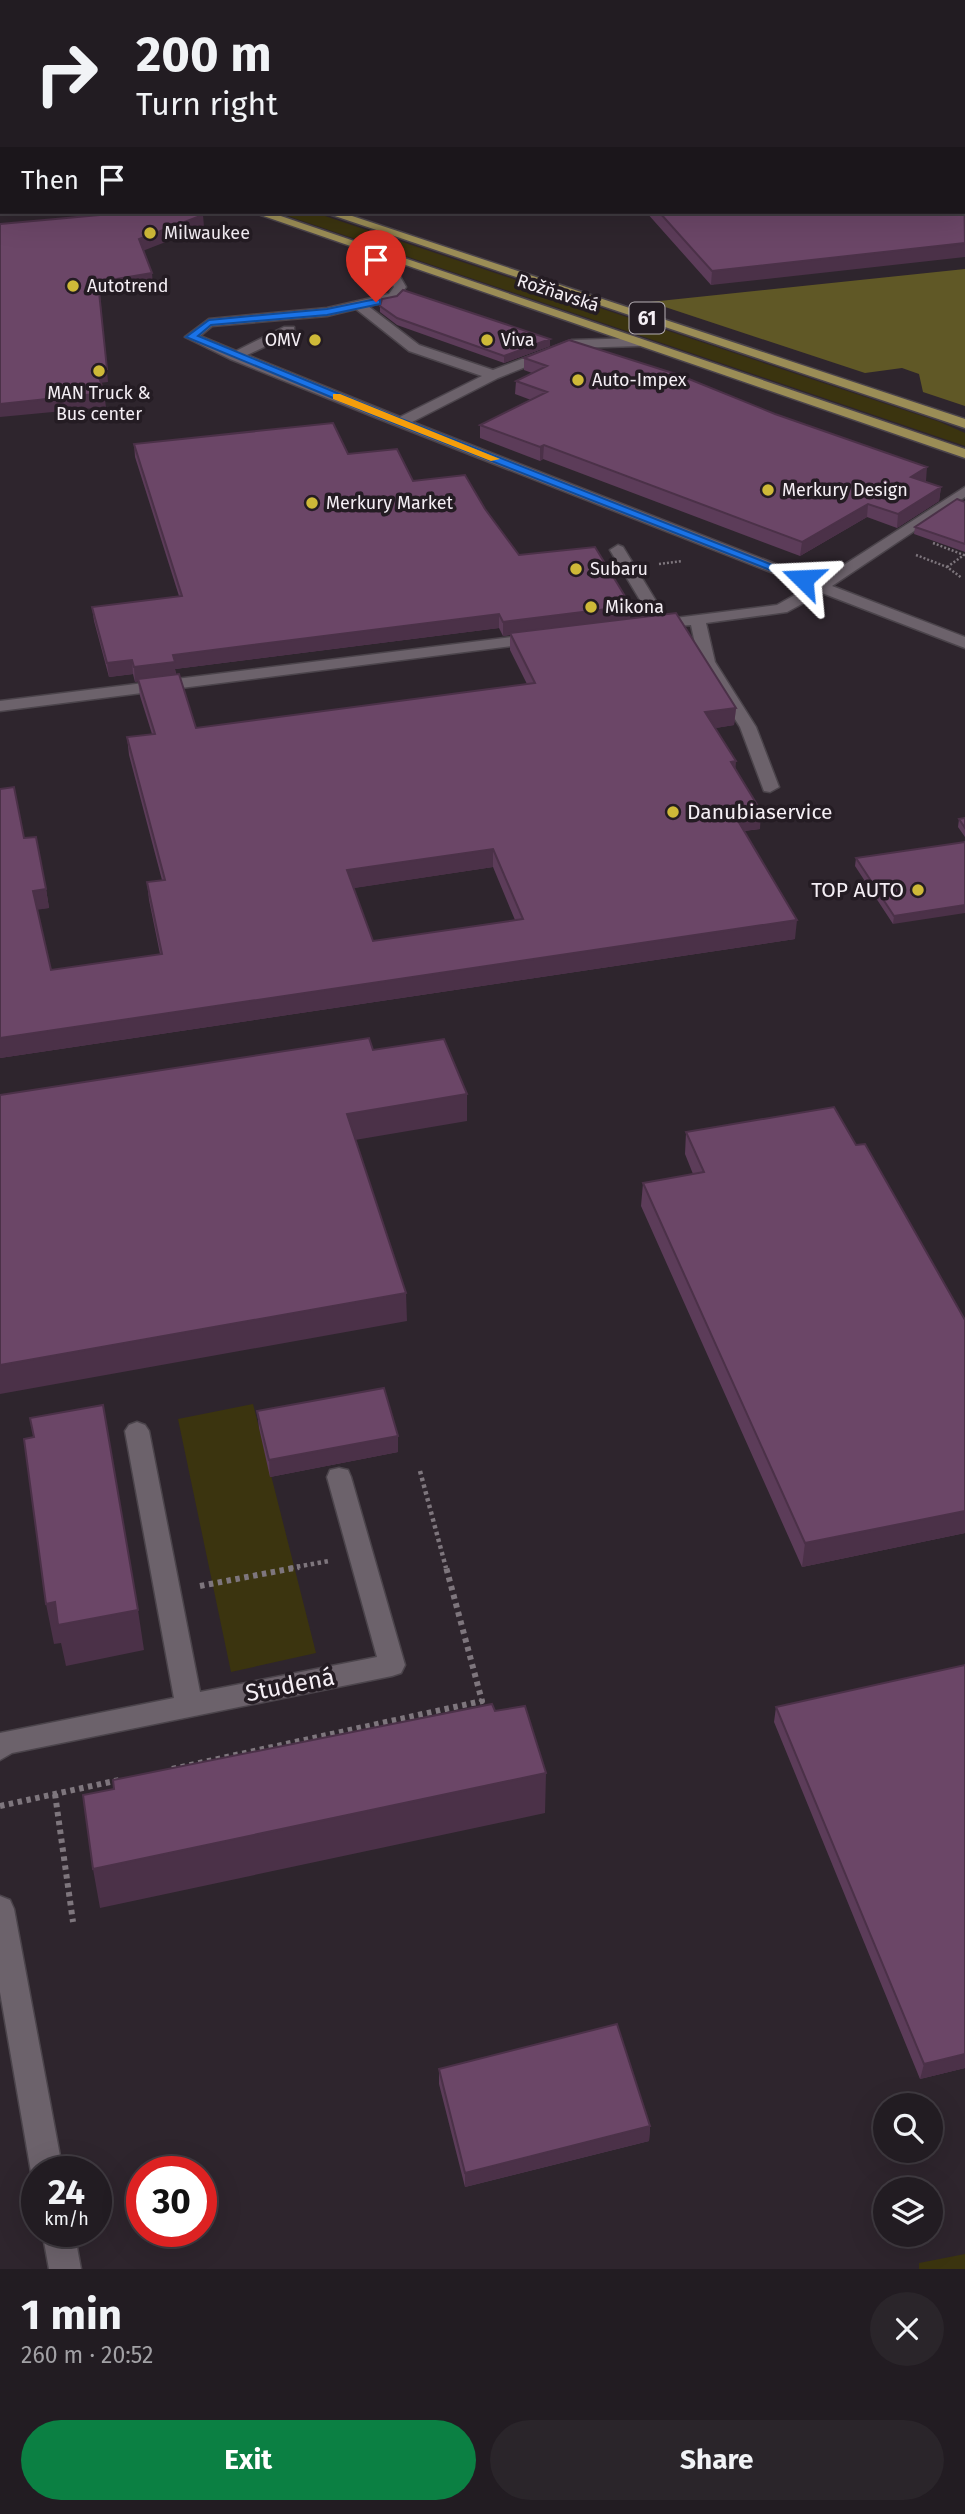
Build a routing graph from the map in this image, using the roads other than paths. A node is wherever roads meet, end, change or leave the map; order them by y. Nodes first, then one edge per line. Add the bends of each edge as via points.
1 (115, 214) edge
2 (263, 214) edge
3 (335, 214) edge
4 (139, 215) edge
5 (381, 254) junction
6 (360, 306) junction
7 (289, 330) dead end
8 (639, 342) junction
9 (235, 356) junction
10 (493, 375) junction
11 (401, 422) junction
12 (965, 424) edge
13 (965, 454) edge
14 (965, 491) edge
15 (618, 550) dead end
16 (821, 586) junction
17 (698, 621) junction
18 (662, 624) junction
19 (634, 627) edge
20 (551, 638) edge
21 (965, 642) edge
22 (0, 706) edge
23 (770, 787) dead end
24 (137, 1431) dead end
25 (339, 1477) dead end
26 (189, 1705) junction
27 (0, 1748) edge
28 (0, 1909) edge
29 (44, 2156) edge
30 (61, 2247) edge
31 (65, 2269) edge

1 - 4 street via 98,218
2 - 5 main road, Rožňavská / 61
3 - 12 main road, Rožňavská / 61
5 - 6 street via 400,287 393,297
5 - 8 main road, Rožňavská / 61
6 - 9 street via 209,323 191,337
6 - 10 street via 414,348
7 - 9 street
8 - 10 street via 572,344
8 - 13 main road, Rožňavská / 61
9 - 11 street
10 - 11 street
11 - 16 street
14 - 16 street
15 - 18 street
16 - 17 street via 780,609
16 - 21 street
17 - 18 street
17 - 23 street via 707,662 748,727
18 - 19 street
20 - 22 street
24 - 26 street
25 - 26 street, Studená via 392,1665
26 - 27 street, Studená via 4,1743
28 - 29 street
30 - 31 street

